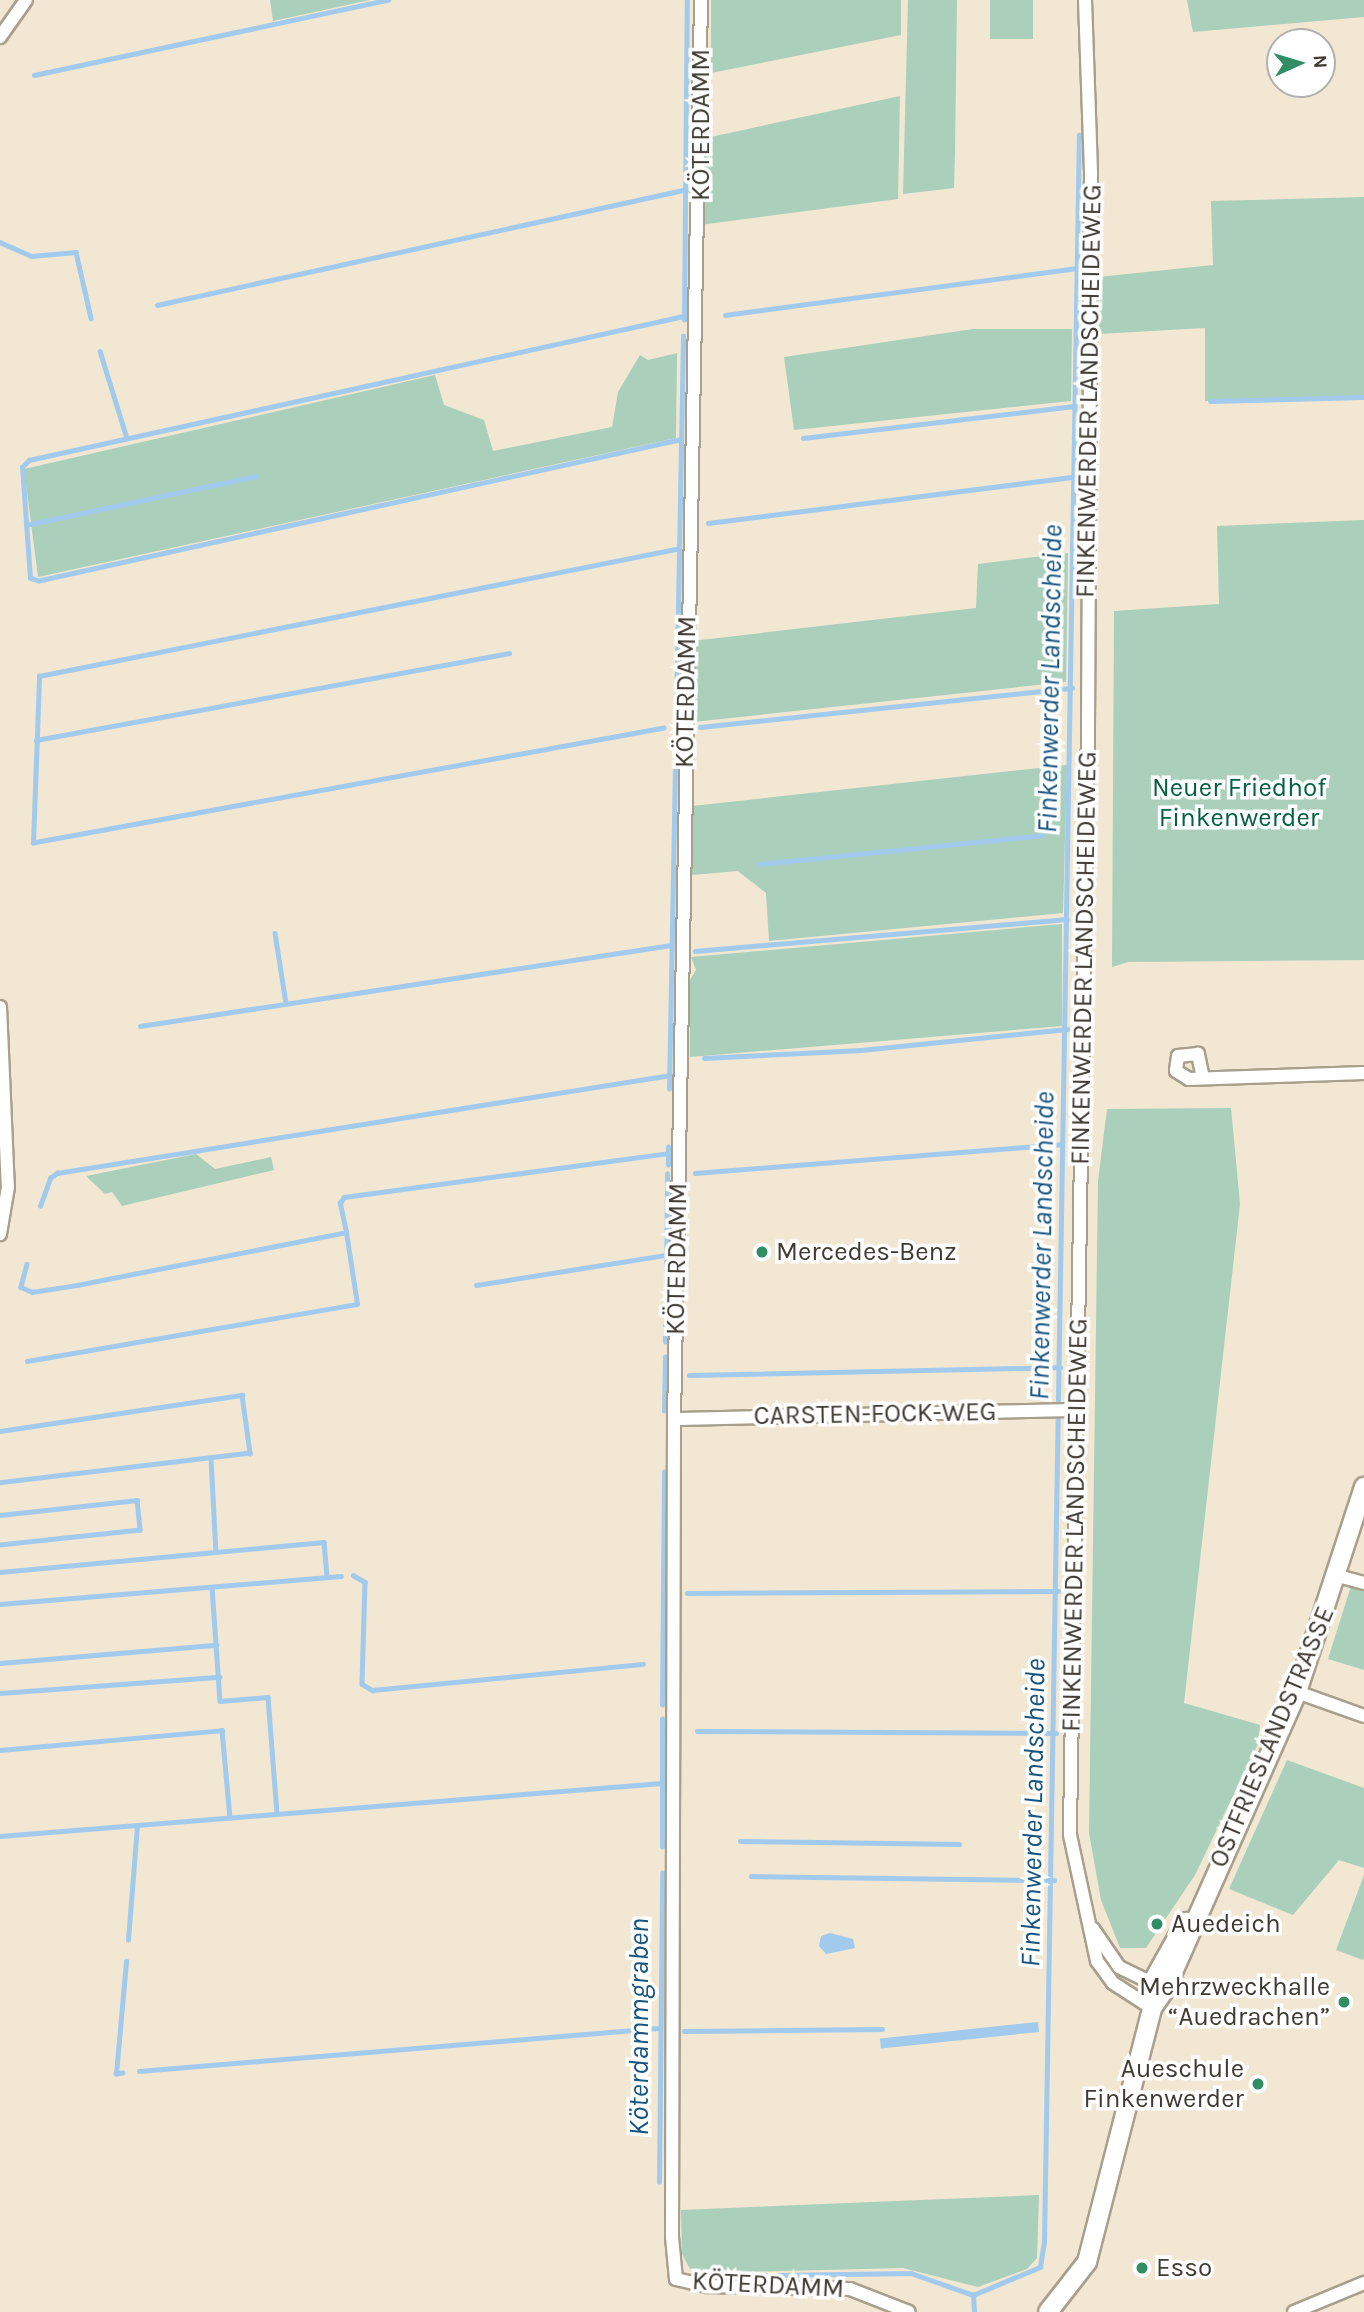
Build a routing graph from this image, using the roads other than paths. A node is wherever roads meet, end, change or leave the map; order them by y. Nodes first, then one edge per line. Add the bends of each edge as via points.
1 (26, 0) edge
2 (701, 0) edge
3 (1085, 0) edge
4 (1, 36) edge
5 (0, 1007) edge
6 (1364, 1073) edge
7 (1203, 1078) dead end
8 (0, 1234) edge
9 (1071, 1410) junction
10 (674, 1419) junction
11 (1364, 1487) edge
12 (1338, 1576) junction
13 (1364, 1583) edge
14 (1297, 1692) junction
15 (1364, 1716) edge
16 (1199, 1906) junction
17 (1085, 1915) junction
18 (1152, 1983) junction
19 (1152, 2008) junction
20 (1364, 2283) edge
21 (1055, 2310) edge
22 (909, 2312) edge
23 (1294, 2312) edge

1 - 4 street
2 - 10 street, KÖTERDAMM
3 - 9 street, FINKENWERDER LANDSCHEIDEWEG via 1091,172 1088,721
5 - 8 street via 8,1186
6 - 7 street
9 - 10 street, CARSTEN-FOCK-WEG
9 - 17 street, FINKENWERDER LANDSCHEIDEWEG via 1070,1835
10 - 22 street, KÖTERDAMM via 672,2237 676,2279 707,2286 850,2289
11 - 12 street, OSTFRIESLANDSTRASSE
12 - 13 street
12 - 14 street, OSTFRIESLANDSTRASSE
14 - 15 street
14 - 16 street, OSTFRIESLANDSTRASSE
16 - 18 street, OSTFRIESLANDSTRASSE via 1168,1949
16 - 19 street, OSTFRIESLANDSTRASSE
17 - 18 street, FINKENWERDER LANDSCHEIDEWEG via 1119,1967
17 - 19 street, FINKENWERDER LANDSCHEIDEWEG via 1105,1974
18 - 19 street, OSTFRIESLANDSTRASSE
19 - 21 street, OSTFRIESLANDSTRASSE via 1087,2262
20 - 23 street

